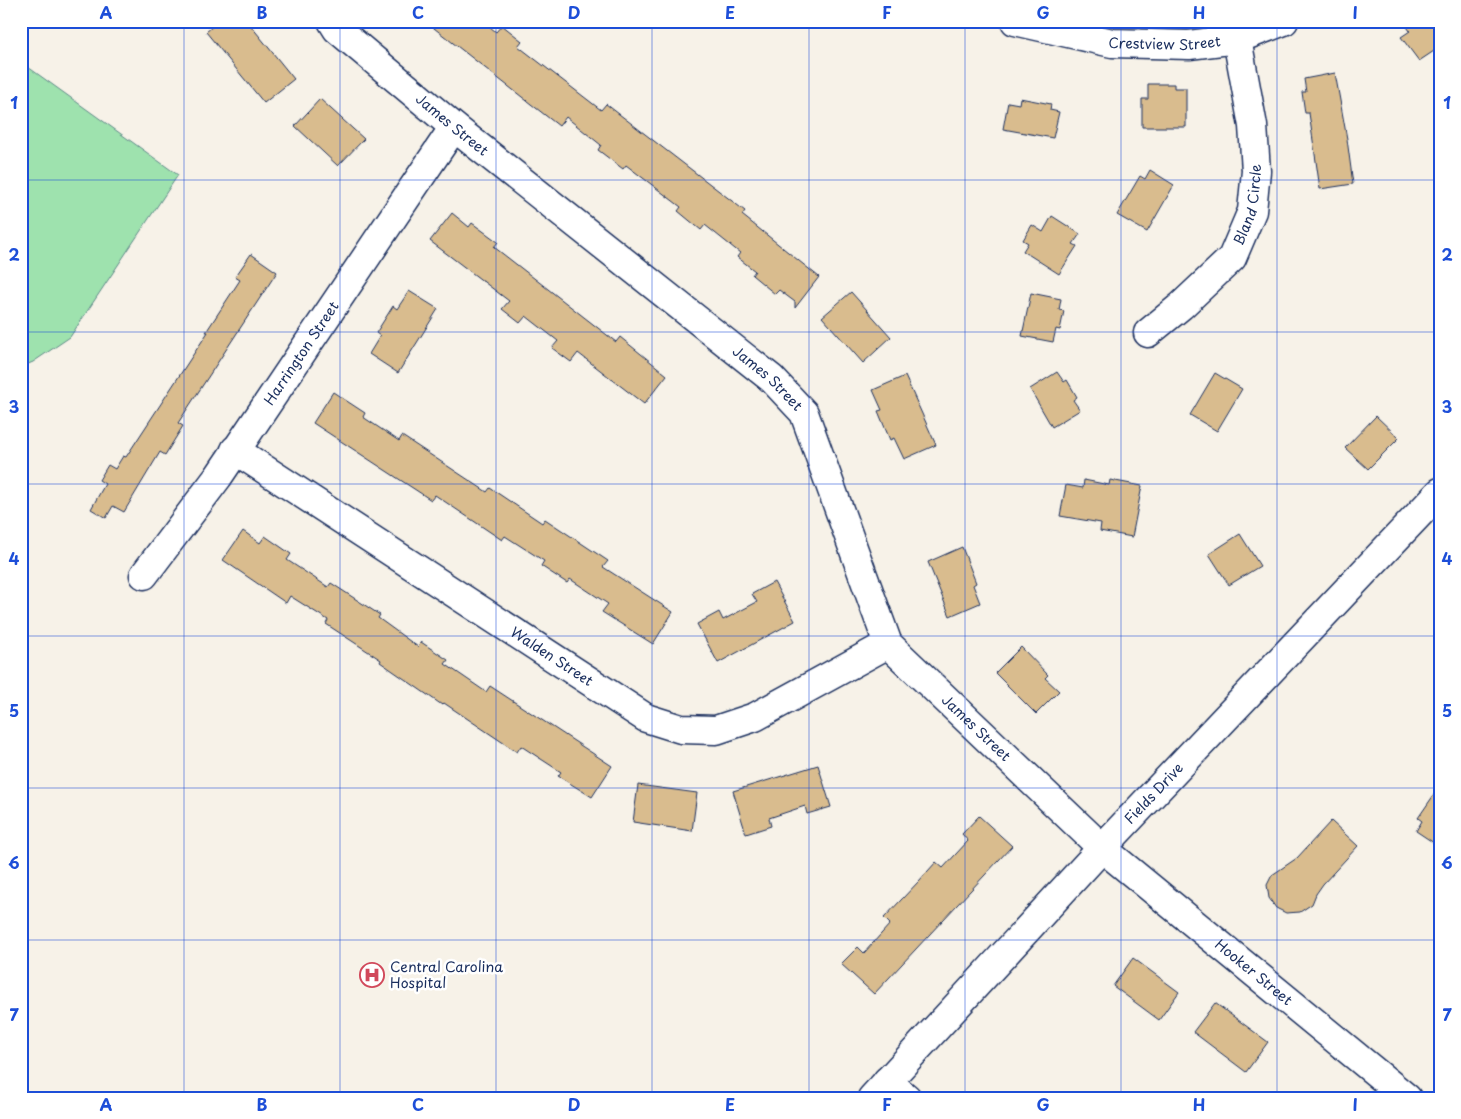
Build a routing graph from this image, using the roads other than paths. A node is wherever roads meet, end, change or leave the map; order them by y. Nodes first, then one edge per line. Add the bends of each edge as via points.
1 (332, 21) edge
2 (1015, 21) edge
3 (1284, 21) edge
4 (1237, 39) junction
5 (454, 127) junction
6 (1148, 333) dead end
7 (235, 450) junction
8 (1440, 492) edge
9 (144, 575) dead end
10 (888, 644) junction
11 (1102, 848) junction
12 (889, 1092) edge
13 (1407, 1098) edge

1 - 5 street, James Street
2 - 4 street, Crestview Street via 1112,44 1189,45
3 - 4 street, Crestview Street
4 - 6 street, Bland Circle via 1253,126 1256,171 1252,211 1232,258
5 - 7 street, Harrington Street
5 - 10 street, James Street via 772,379 804,413
7 - 9 street, Harrington Street
7 - 10 street, Walden Street via 646,718 680,729 716,730 755,716
8 - 11 street, Fields Drive
10 - 11 street, James Street
11 - 12 street, Fields Drive
11 - 13 street, Hooker Street

